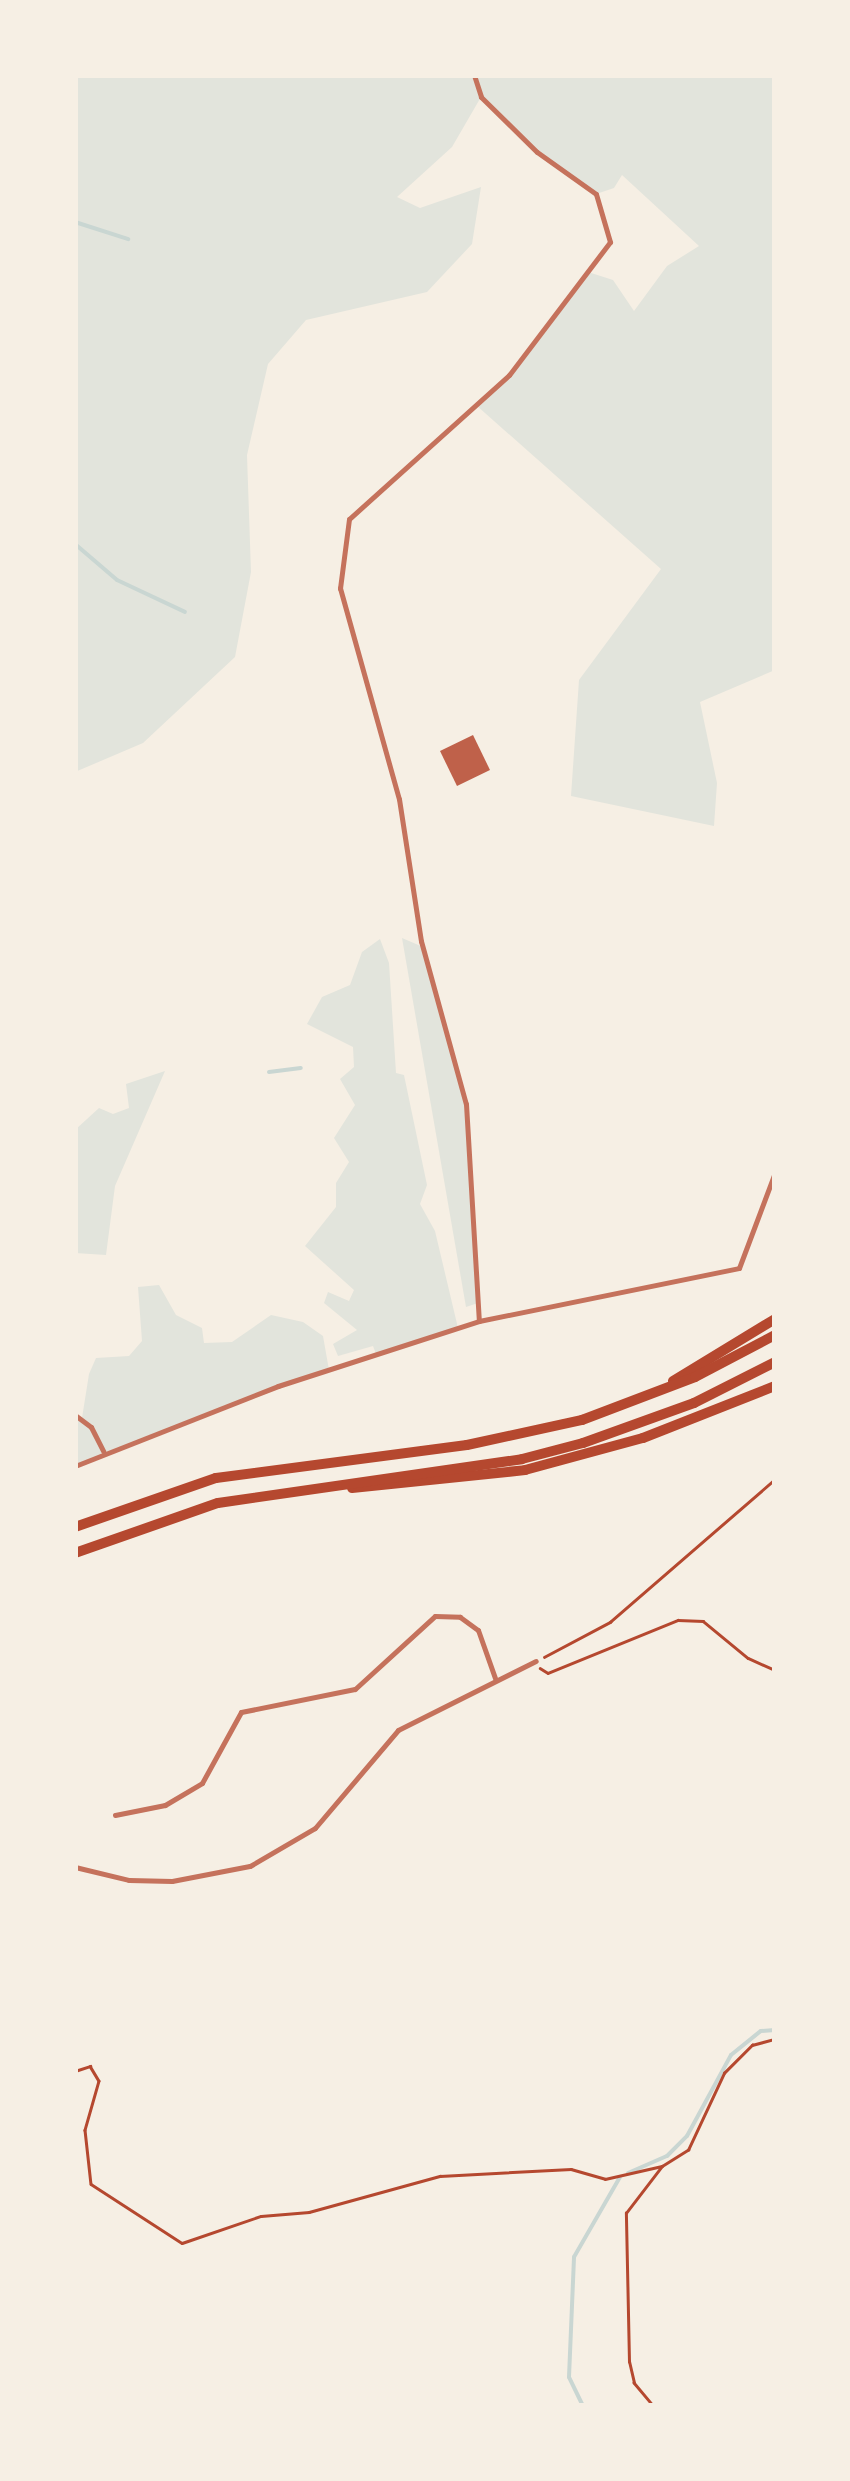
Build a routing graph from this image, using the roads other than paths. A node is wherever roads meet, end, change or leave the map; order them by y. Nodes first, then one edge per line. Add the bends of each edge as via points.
1 (474, 75) edge
2 (775, 1172) edge
3 (775, 1319) edge
4 (479, 1321) junction
5 (775, 1335) edge
6 (775, 1362) edge
7 (775, 1386) edge
8 (638, 1402) junction
9 (75, 1415) edge
10 (104, 1452) junction
11 (75, 1466) edge
12 (280, 1491) junction
13 (75, 1527) edge
14 (75, 1553) edge
15 (536, 1661) road end
16 (495, 1678) junction
17 (115, 1816) dead end
18 (75, 1867) edge

1 - 4 street via 480,97 537,152 596,194 610,242 509,375 350,519 340,588 400,799 421,941 466,1104
2 - 4 street via 739,1268
3 - 8 highway
4 - 10 street
5 - 8 highway
6 - 12 highway via 640,1425 522,1459
7 - 12 highway via 692,1422 525,1470
8 - 13 highway via 526,1434 216,1478
9 - 10 street via 91,1427
10 - 11 street
12 - 14 highway via 160,1520
15 - 16 street
16 - 17 street via 478,1630 460,1617 435,1616 354,1689 241,1712 202,1783 165,1805
16 - 18 street via 398,1730 315,1828 250,1866 172,1880 129,1880

